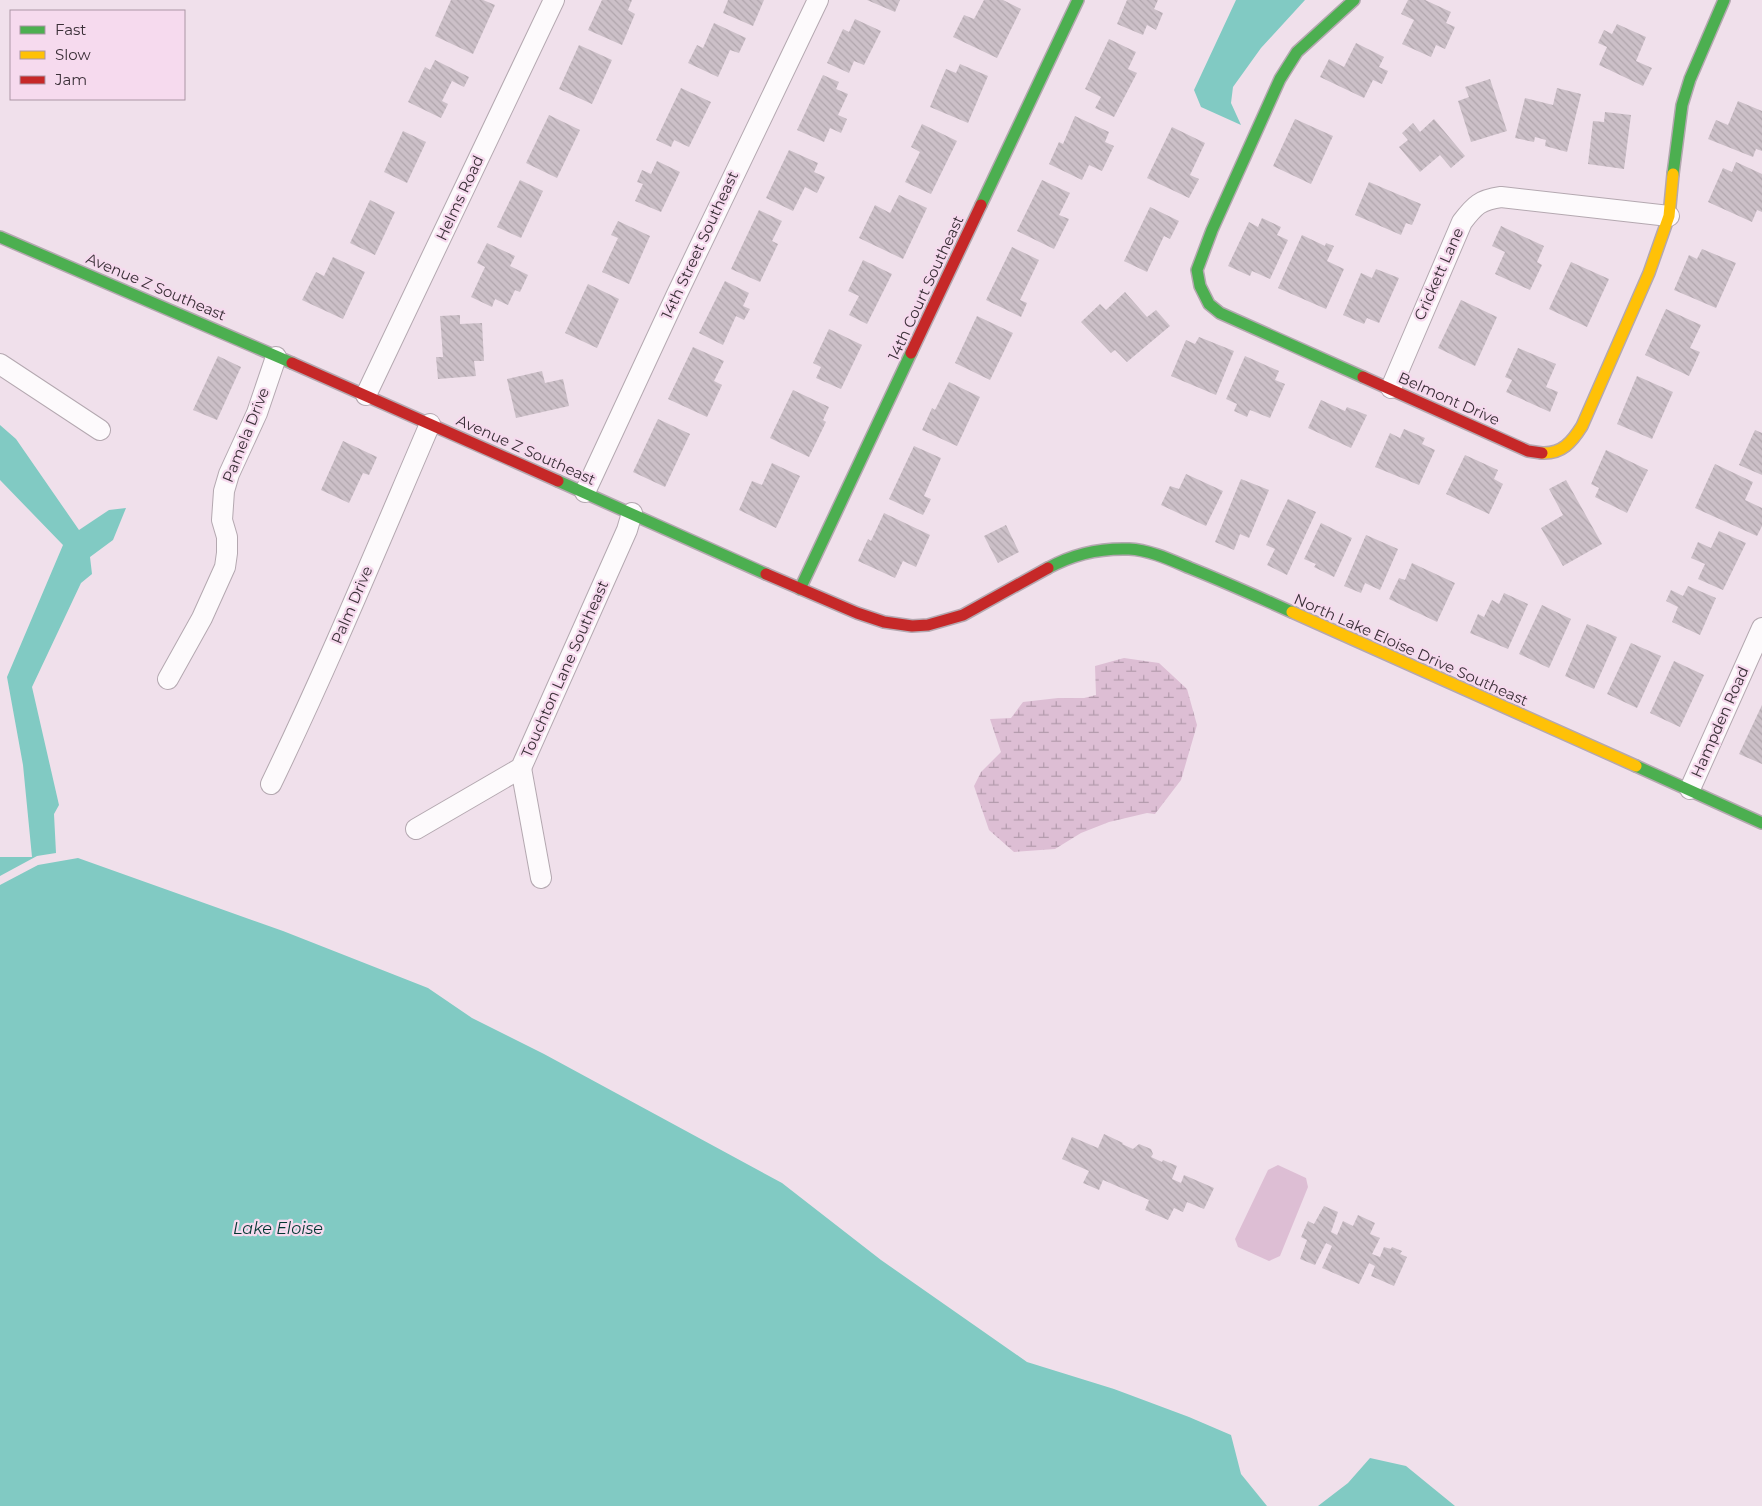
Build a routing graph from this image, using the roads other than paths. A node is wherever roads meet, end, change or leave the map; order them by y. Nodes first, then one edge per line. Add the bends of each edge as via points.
1 (554, 0) edge
2 (818, 0) edge
3 (1078, 0) edge
4 (1354, 0) edge
5 (1724, 0) edge
6 (1669, 216) junction
7 (0, 237) edge
8 (276, 357) junction
9 (0, 364) edge
10 (1391, 388) junction
11 (366, 395) junction
12 (430, 424) junction
13 (100, 430) dead end
14 (585, 492) junction
15 (632, 513) junction
16 (1042, 571) joint
17 (800, 589) junction
18 (1762, 628) edge
19 (168, 679) dead end
20 (522, 768) junction
21 (271, 784) dead end
22 (1690, 789) junction
23 (1762, 823) edge
24 (416, 829) dead end
25 (541, 878) dead end

1 - 11 street, Helms Road
2 - 14 street, 14th Street Southeast
3 - 17 street, 14th Court Southeast
4 - 10 street, Belmont Drive via 1297,52 1280,79 1197,270 1209,304 1220,313
5 - 6 street, Belmont Drive via 1682,105
6 - 10 street, Crickett Lane via 1501,197 1485,199 1462,222
6 - 10 street, Belmont Drive via 1649,273 1582,426 1564,449 1554,454 1528,451
7 - 8 street, Avenue Z Southeast
8 - 11 street, Avenue Z Southeast
8 - 19 street, Pamela Drive via 257,413 224,491 225,568
9 - 13 street
11 - 12 street, Avenue Z Southeast
12 - 14 street, Avenue Z Southeast
12 - 21 street, Palm Drive
14 - 15 street, Avenue Z Southeast
15 - 17 street, Avenue Z Southeast
15 - 20 street, Touchton Lane Southeast
16 - 17 street, Avenue Z Southeast via 963,615 928,626 884,622
16 - 22 street, North Lake Eloise Drive Southeast via 1066,558 1099,550 1130,549 1158,555
18 - 22 street, Hampden Road
20 - 24 street, Touchton Lane Southeast
20 - 25 street
22 - 23 street, North Lake Eloise Drive Southeast

